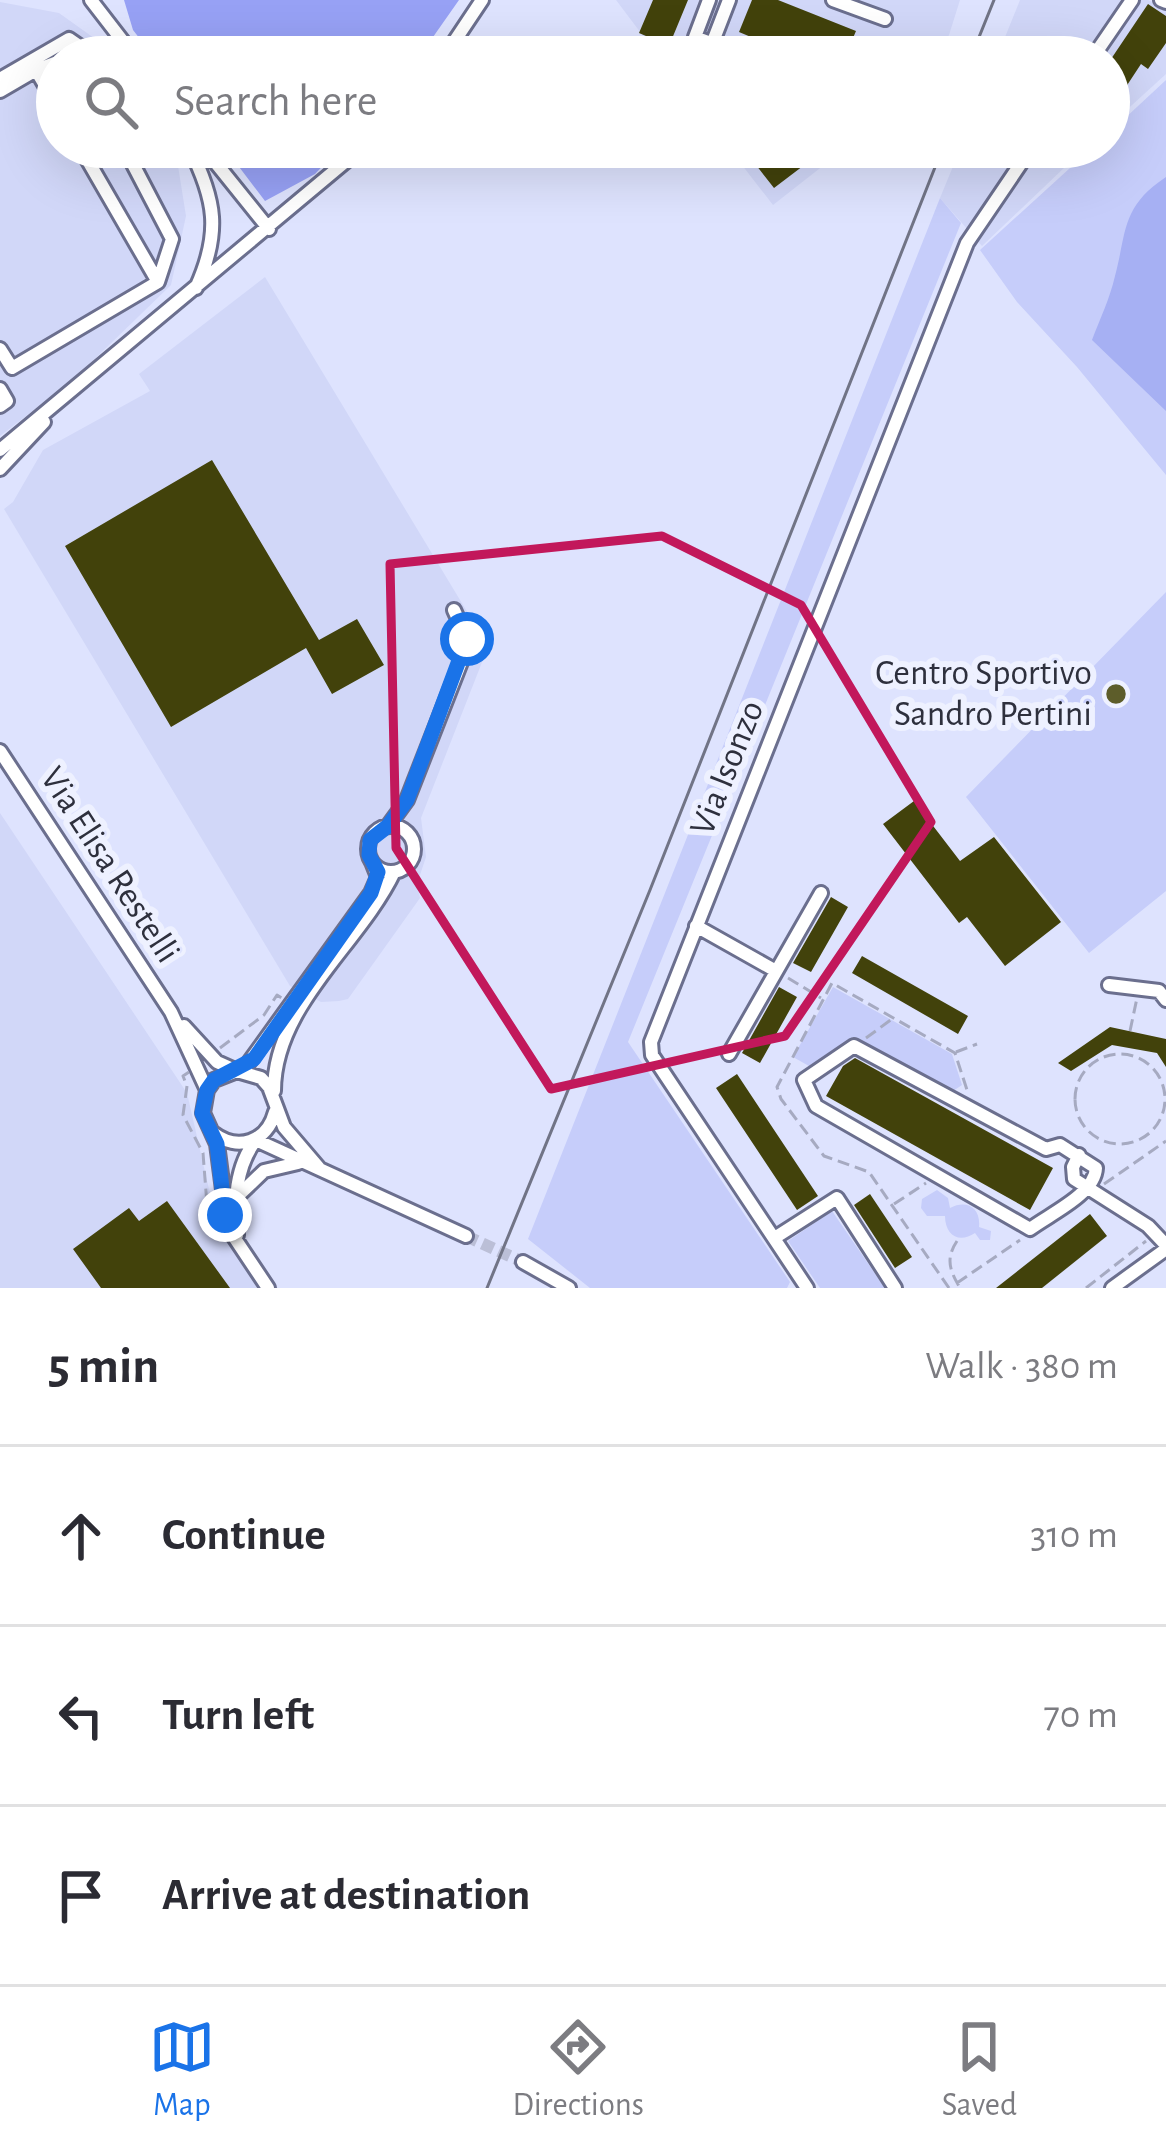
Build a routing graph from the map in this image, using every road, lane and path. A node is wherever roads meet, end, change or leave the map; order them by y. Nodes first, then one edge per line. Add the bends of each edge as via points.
1 (92, 0) edge
2 (104, 0) edge
3 (482, 0) edge
4 (710, 0) edge
5 (729, 0) edge
6 (833, 0) edge
7 (1132, 0) edge
8 (885, 20) dead end
9 (116, 28) junction
10 (121, 36) edge
11 (458, 36) edge
12 (696, 36) edge
13 (715, 36) edge
14 (1108, 36) edge
15 (36, 58) edge
16 (36, 70) edge
17 (0, 79) edge
18 (0, 91) edge
19 (92, 168) edge
20 (135, 168) edge
21 (197, 168) edge
22 (220, 168) edge
23 (339, 168) edge
24 (1018, 168) edge
25 (269, 229) junction
26 (158, 282) junction
27 (194, 292) junction
28 (0, 349) edge
29 (86, 380) junction
30 (0, 389) edge
31 (0, 406) edge
32 (2, 443) edge
33 (0, 469) edge
34 (454, 610) dead end
35 (0, 751) edge
36 (407, 800) junction
37 (388, 826) junction
38 (410, 835) junction
39 (372, 862) junction
40 (394, 872) junction
41 (820, 893) dead end
42 (696, 926) junction
43 (776, 971) junction
44 (1109, 985) dead end
45 (1139, 988) junction
46 (824, 999) junction
47 (1166, 1000) edge
48 (171, 1012) junction
49 (894, 1018) junction
50 (1130, 1031) dead end
51 (977, 1044) dead end
52 (854, 1046) junction
53 (1127, 1047) dead end
54 (955, 1053) junction
55 (729, 1054) dead end
56 (1126, 1055) junction
57 (237, 1070) junction
58 (207, 1090) junction
59 (1166, 1091) edge
60 (275, 1104) junction
61 (974, 1112) junction
62 (213, 1133) junction
63 (256, 1140) junction
64 (1166, 1141) edge
65 (1079, 1155) junction
66 (300, 1163) junction
67 (319, 1168) junction
68 (937, 1176) junction
69 (1090, 1190) junction
70 (236, 1203) junction
71 (892, 1205) junction
72 (1030, 1229) junction
73 (1155, 1234) junction
74 (466, 1236) tunnel mouth
75 (776, 1237) junction
76 (957, 1241) dead end
77 (1166, 1247) edge
78 (242, 1248) junction
79 (523, 1262) tunnel mouth
80 (959, 1285) edge
81 (268, 1288) edge
82 (569, 1288) edge
83 (808, 1288) edge
84 (895, 1288) edge
85 (949, 1288) edge
86 (1086, 1288) edge
87 (1112, 1288) edge

1 - 9 street
2 - 9 street
3 - 11 street
4 - 12 street
5 - 13 street
6 - 8 street
7 - 14 street
9 - 10 street
15 - 17 street
16 - 18 street
19 - 26 street
20 - 26 street via 172,238
21 - 27 street via 214,227 212,254
22 - 25 street
23 - 25 street
24 - 42 street, Via Isonzo via 967,244
25 - 27 street
26 - 28 street via 12,368
27 - 29 street
29 - 32 street
29 - 33 street
30 - 31 street via 7,400
34 - 36 street via 467,639 463,657
35 - 48 street, Via Elisa Restelli
36 - 37 street
36 - 38 street
37 - 38 street
37 - 39 street via 370,840
38 - 40 street via 411,860
39 - 40 street
39 - 57 street via 378,877 371,893 264,1046
40 - 60 street via 290,1027
41 - 43 street
42 - 43 street
42 - 75 street, Via Isonzo via 652,1055
43 - 46 path
43 - 55 street
44 - 45 street
45 - 47 street
45 - 50 path
46 - 49 path via 832,983
46 - 71 path via 777,1087 824,1156 869,1172
48 - 57 street, Via Elisa Restelli via 208,1054
48 - 58 street, Via Elisa Restelli
49 - 52 path
49 - 54 path
51 - 54 path
52 - 61 street
52 - 68 street via 803,1080 816,1106
53 - 56 path
54 - 61 path
56 - 59 path via 1145,1059
56 - 59 path via 1111,1053 1080,1073 1073,1107 1094,1139 1129,1145 1160,1124
57 - 58 street
57 - 60 street via 261,1078
58 - 62 street via 202,1113
60 - 63 street
60 - 67 street via 290,1137
61 - 65 street via 1046,1149 1060,1144
62 - 63 street via 233,1143
62 - 78 street via 225,1215
63 - 66 street
63 - 70 street
64 - 69 path
65 - 69 street via 1072,1174
65 - 69 street via 1096,1168
66 - 67 street
66 - 70 street via 256,1175
67 - 74 street
68 - 71 path
68 - 72 street
69 - 72 street
69 - 73 street
70 - 78 street
71 - 85 path
72 - 80 path
73 - 77 street
73 - 86 path
75 - 83 street, Via Isonzo
75 - 84 street via 837,1198
76 - 80 path via 949,1263
77 - 87 street
78 - 81 street
79 - 82 street

